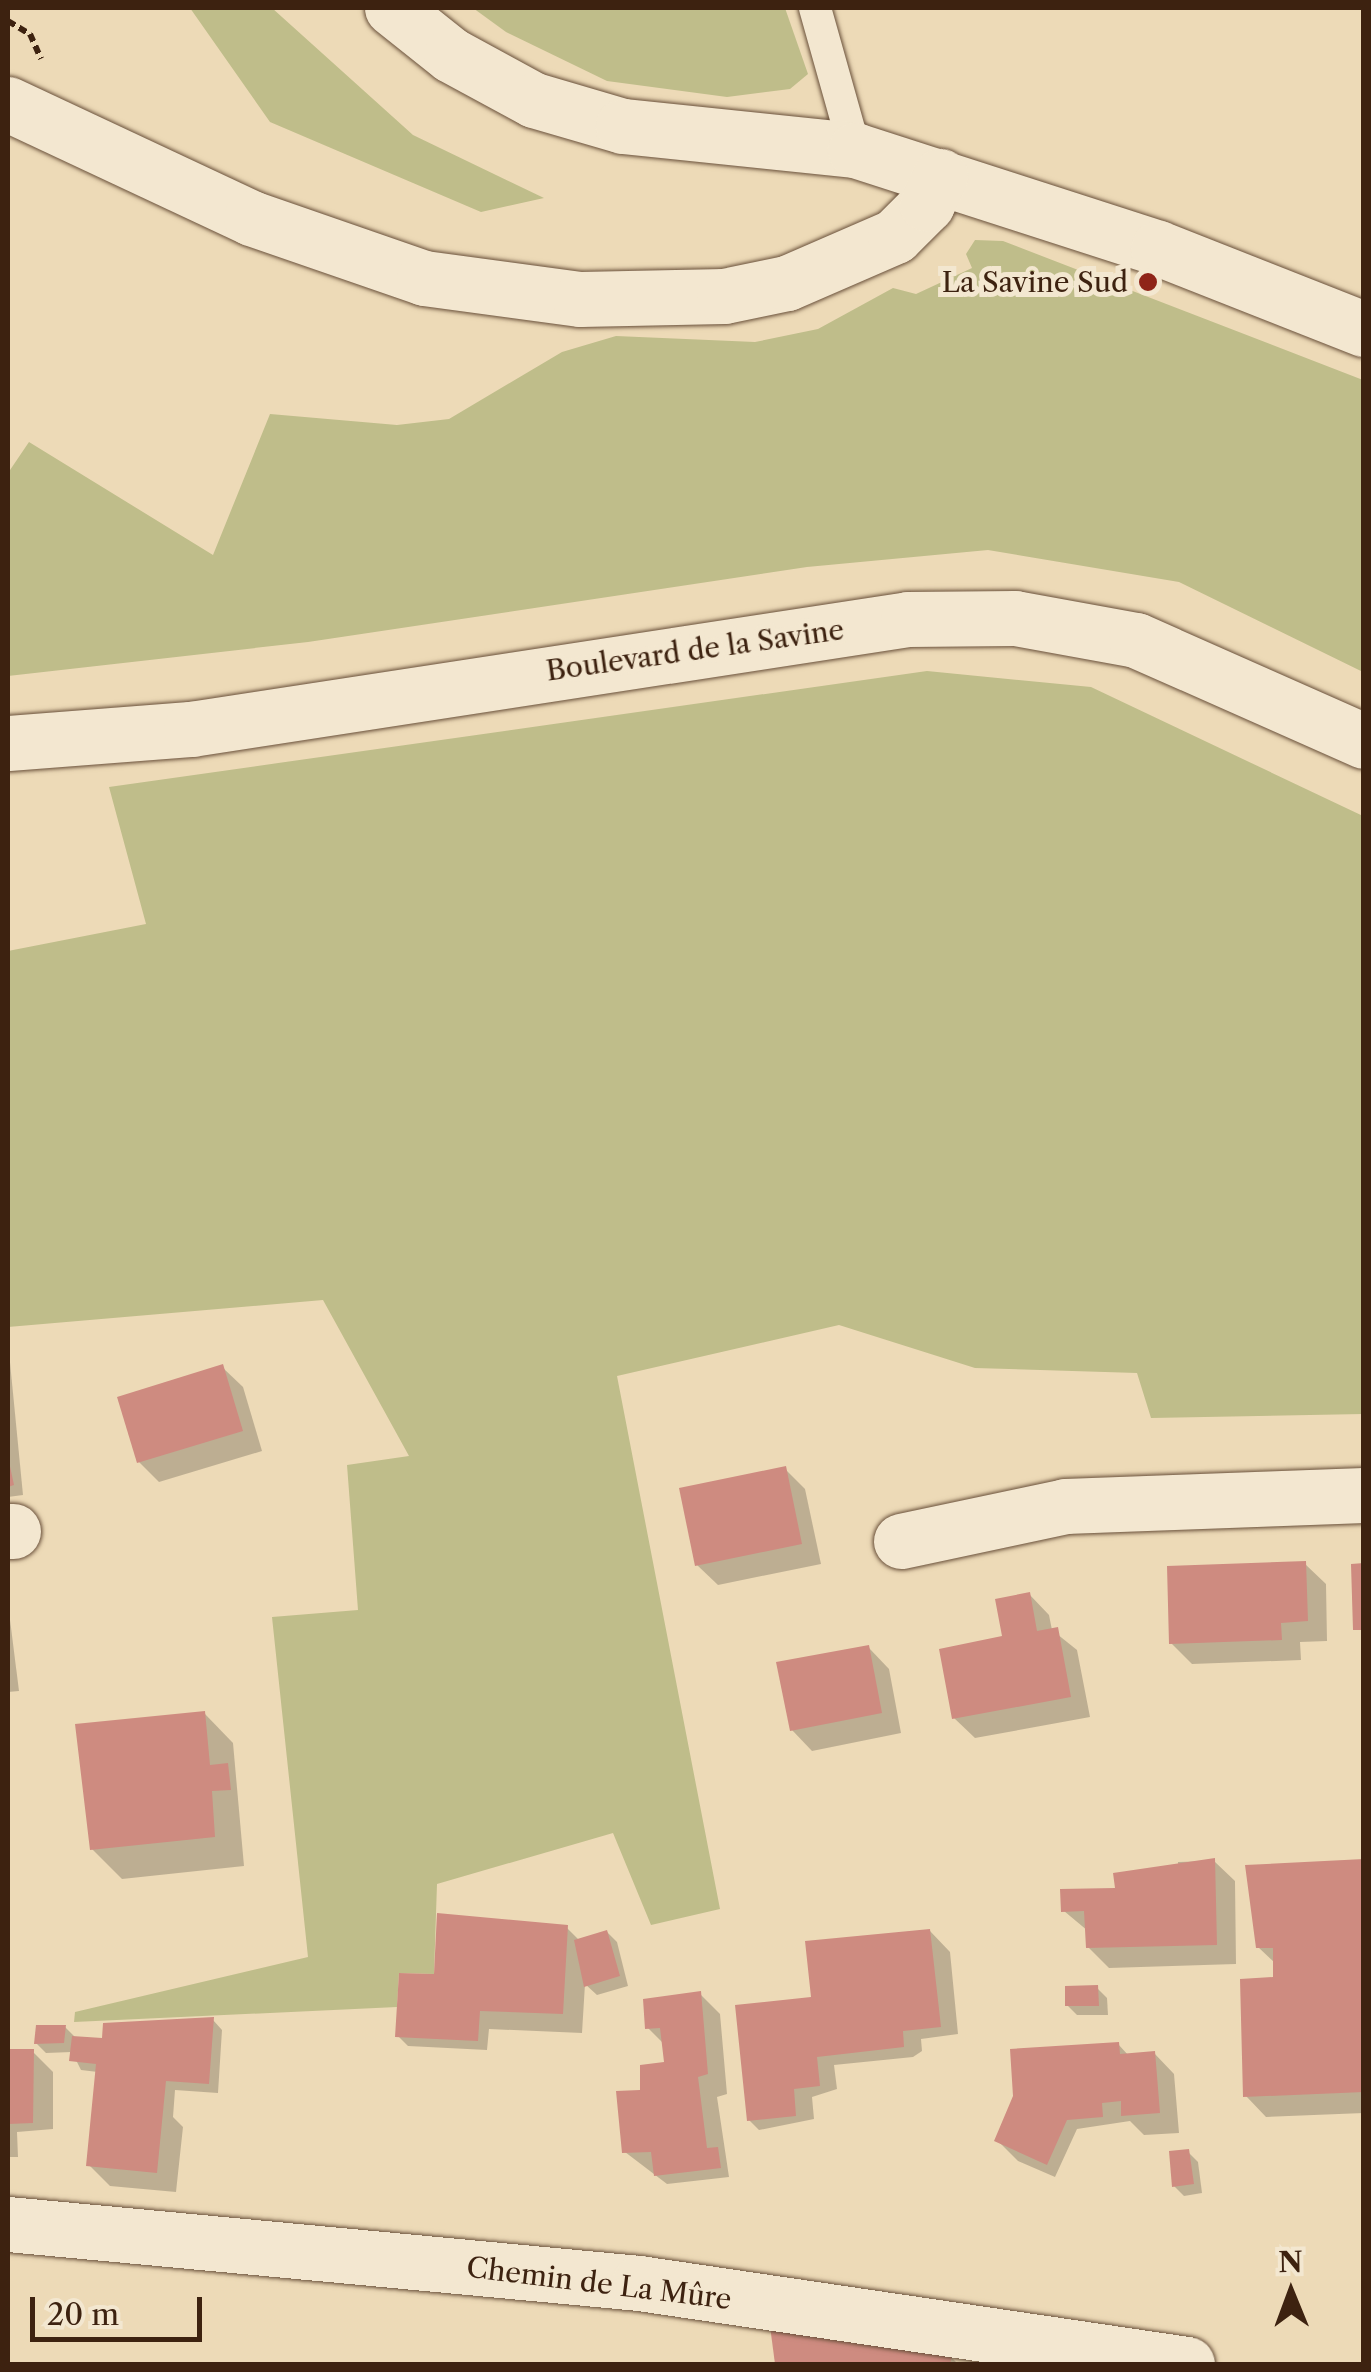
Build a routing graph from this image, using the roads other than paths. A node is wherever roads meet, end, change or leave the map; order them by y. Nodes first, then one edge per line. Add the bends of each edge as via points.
1 (392, 8) edge
2 (814, 8) edge
3 (8, 104) edge
4 (855, 150) junction
5 (940, 176) junction
6 (1364, 329) edge
7 (1364, 741) edge
8 (8, 742) edge
9 (1364, 1495) edge
10 (901, 1541) dead end
11 (8, 2224) edge
12 (1031, 2354) edge
13 (1187, 2364) edge

1 - 4 street via 451,55 534,100 623,126
2 - 4 lane
3 - 5 street via 251,218 424,278 580,299 724,296 788,283 894,236 927,204
4 - 5 street
5 - 6 street via 1158,248
7 - 8 street, Boulevard de la Savine via 1136,640 1015,618 908,619 191,729
9 - 10 street via 1065,1506
11 - 12 street, Chemin de La Mûre via 640,2284
12 - 13 street, Chemin de La Mûre

